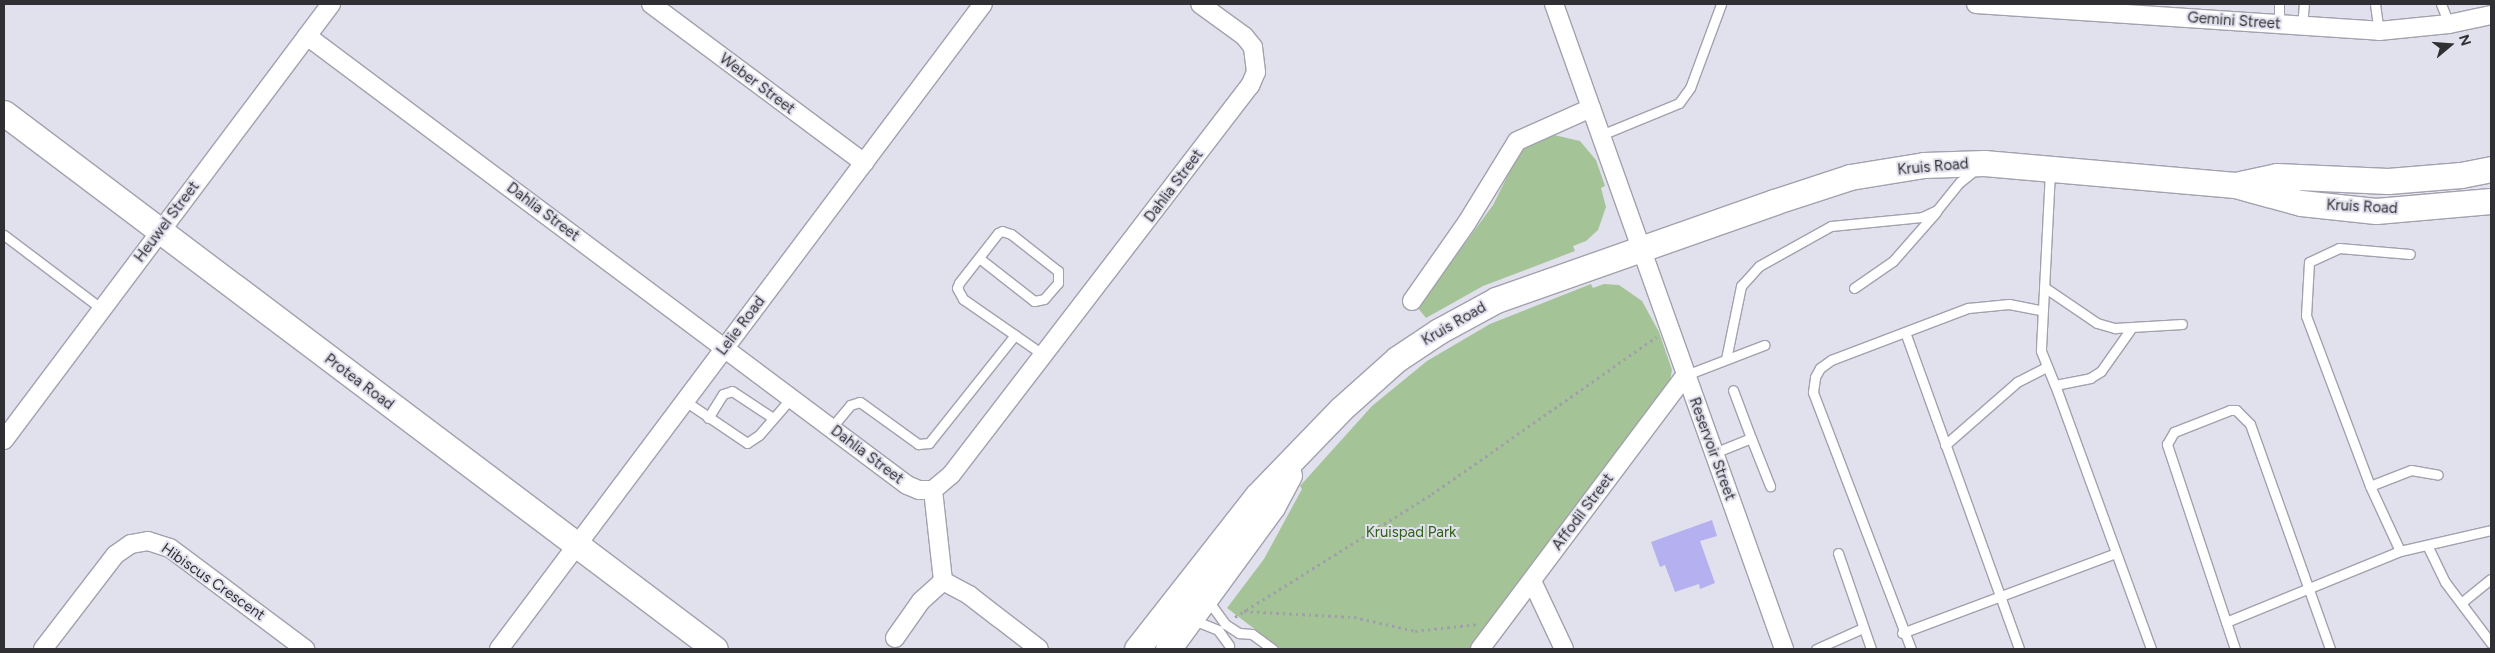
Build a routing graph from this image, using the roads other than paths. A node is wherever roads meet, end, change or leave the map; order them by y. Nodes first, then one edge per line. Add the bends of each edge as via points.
1 (331, 4) edge
2 (651, 4) edge
3 (983, 4) edge
4 (1200, 4) edge
5 (1554, 4) edge
6 (1721, 4) edge
7 (1976, 4) edge
8 (2280, 4) edge
9 (2304, 4) edge
10 (2384, 4) edge
11 (2441, 4) edge
12 (2375, 5) edge
13 (2034, 6) edge
14 (2491, 15) edge
15 (2279, 24) junction
16 (2449, 24) junction
17 (2302, 26) junction
18 (2378, 31) junction
19 (307, 36) junction
20 (1591, 108) junction
21 (4, 113) edge
22 (1601, 135) junction
23 (1984, 163) junction
24 (864, 164) junction
25 (2050, 169) junction
26 (2491, 169) edge
27 (2236, 185) junction
28 (2491, 201) edge
29 (1937, 210) junction
30 (160, 232) junction
31 (4, 235) edge
32 (1641, 248) junction
33 (2410, 254) dead end
34 (979, 258) junction
35 (2044, 287) junction
36 (1854, 288) dead end
37 (1412, 301) dead end
38 (102, 309) junction
39 (2041, 310) junction
40 (2182, 324) dead end
41 (2130, 330) junction
42 (1905, 332) junction
43 (1015, 335) junction
44 (1764, 345) dead end
45 (724, 348) junction
46 (1042, 354) junction
47 (1726, 359) junction
48 (2046, 367) junction
49 (1686, 375) junction
50 (2055, 386) junction
51 (1733, 390) dead end
52 (791, 398) junction
53 (685, 401) junction
54 (708, 418) junction
55 (773, 418) junction
56 (831, 428) junction
57 (1751, 438) junction
58 (4, 440) edge
59 (1945, 445) junction
60 (1301, 453) junction
61 (1714, 453) junction
62 (2438, 475) dead end
63 (1770, 486) dead end
64 (2370, 486) junction
65 (932, 490) junction
66 (2491, 530) edge
67 (2427, 545) junction
68 (576, 547) junction
69 (2400, 551) junction
70 (1838, 553) dead end
71 (2116, 553) junction
72 (2491, 579) edge
73 (1532, 580) junction
74 (943, 582) junction
75 (2308, 588) junction
76 (2000, 596) junction
77 (1207, 598) junction
78 (2461, 603) junction
79 (1191, 619) junction
80 (2226, 622) junction
81 (1863, 628) junction
82 (1239, 633) junction
83 (1902, 633) junction
84 (895, 638) dead end
85 (2491, 643) edge
86 (1227, 647) edge
87 (43, 649) edge
88 (306, 649) edge
89 (499, 649) edge
90 (715, 649) edge
91 (1039, 649) edge
92 (1137, 649) edge
93 (1168, 649) edge
94 (1273, 649) edge
95 (1480, 649) edge
96 (1564, 649) edge
97 (1784, 649) edge
98 (1816, 649) edge
99 (1870, 649) edge
100 (1911, 649) edge
101 (2019, 649) edge
102 (2151, 649) edge
103 (2235, 649) edge
104 (2330, 649) edge

1 - 19 street, Heuwel Street
2 - 24 street, Weber Street
3 - 24 street, Lelie Road
4 - 46 street, Dahlia Street via 1244,36 1253,47 1256,72 1250,86
5 - 20 street
6 - 22 lane via 1690,88 1679,103
7 - 13 street, Gemini Street
8 - 15 lane
9 - 17 lane
10 - 12 lane
11 - 16 lane
12 - 18 lane
13 - 15 street, Gemini Street
14 - 16 street, Gemini Street
15 - 17 street, Gemini Street
16 - 18 street, Gemini Street
17 - 18 street, Gemini Street
19 - 30 street, Heuwel Street
19 - 45 street, Dahlia Street
20 - 22 street
20 - 37 street via 1517,141 1466,224
21 - 30 street, Protea Road
22 - 32 street
23 - 25 street, Kruis Road
23 - 29 lane via 1960,182
23 - 32 street, Kruis Road via 1924,166 1850,177
24 - 45 street, Lelie Road
25 - 27 street, Kruis Road
25 - 35 lane
26 - 27 street, Kruis Road via 2388,181 2277,176
27 - 28 street, Kruis Road via 2301,203 2376,211
29 - 36 lane via 1893,261
29 - 47 lane via 1922,218 1831,226 1759,266 1742,286
30 - 38 street, Heuwel Street
30 - 68 street, Protea Road
31 - 38 lane
32 - 49 street, Reservoir Street
32 - 60 street, Kruis Road via 1503,297 1439,331 1386,368 1341,409
33 - 64 lane via 2339,248 2309,262 2306,316
34 - 34 lane via 998,233 1006,231 1055,268 1060,280 1044,299 1034,300
34 - 43 lane via 959,283 958,294
35 - 39 lane
35 - 41 lane via 2097,323
38 - 58 street, Heuwel Street
39 - 42 lane via 1988,304
39 - 48 lane via 2041,351
40 - 41 lane
41 - 50 lane via 2101,371 2090,378
42 - 59 lane
42 - 83 lane via 1831,360 1820,368 1813,392
43 - 46 lane
43 - 56 lane via 929,443 918,444 860,402 850,405
44 - 47 lane
45 - 52 street, Dahlia Street
45 - 53 street, Lelie Road
46 - 65 street, Dahlia Street via 951,475
47 - 49 lane
48 - 50 lane
48 - 59 lane via 2017,382
49 - 61 street, Reservoir Street
49 - 73 street, Affodil Street
50 - 71 lane
51 - 57 lane
52 - 55 lane
52 - 56 street, Dahlia Street
53 - 54 lane
53 - 68 street, Lelie Road
54 - 55 lane via 747,443 752,442
54 - 55 lane via 723,394 732,391
56 - 65 street, Dahlia Street via 908,485
57 - 61 lane
57 - 63 lane
59 - 76 lane
60 - 77 street, Kruis Road via 1272,507
60 - 92 street, Kruis Road via 1257,496
61 - 97 street, Reservoir Street
62 - 64 lane via 2411,470
64 - 69 lane
65 - 74 street
66 - 67 lane
67 - 69 lane
67 - 78 lane via 2433,563
68 - 89 street, Lelie Road
68 - 90 street, Protea Road
69 - 75 lane
70 - 81 lane
71 - 76 lane
71 - 102 lane
72 - 78 lane
73 - 95 street, Affodil Street
73 - 96 street
74 - 84 street via 921,601
74 - 91 street via 969,595
75 - 80 lane
75 - 80 lane via 2250,424 2244,416 2230,410 2174,432 2168,437 2168,454
75 - 104 lane
76 - 83 lane
76 - 101 lane
77 - 79 street, Kruis Road
77 - 82 lane via 1225,624
78 - 85 lane
79 - 86 lane via 1218,630
79 - 93 street, Kruis Road
80 - 103 lane
81 - 98 lane
81 - 99 lane
82 - 86 lane
82 - 94 lane via 1252,634
83 - 100 lane
87 - 88 street, Hibiscus Crescent via 115,555 131,544 148,541 170,548

